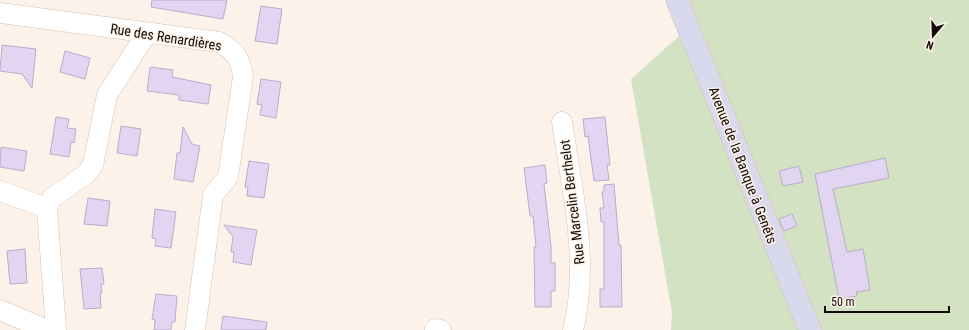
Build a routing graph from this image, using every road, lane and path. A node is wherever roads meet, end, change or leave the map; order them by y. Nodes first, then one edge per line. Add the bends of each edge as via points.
1 (677, 0) edge
2 (0, 13) edge
3 (147, 33) junction
4 (562, 122) dead end
5 (0, 191) edge
6 (47, 208) junction
7 (0, 310) edge
8 (47, 330) edge
9 (56, 330) edge
10 (195, 330) edge
11 (573, 330) edge
12 (810, 330) edge

1 - 12 main road, Avenue de la Banque à Genêts
2 - 3 street, Rue des Renardières
3 - 6 street via 107,95 93,164 86,174 52,198
3 - 10 street, Rue des Renardières via 219,42 230,47 242,65 243,77 228,177 213,195
4 - 11 street, Rue Marcelin Berthelot via 580,263 579,293
5 - 6 street
6 - 9 street
7 - 8 street

